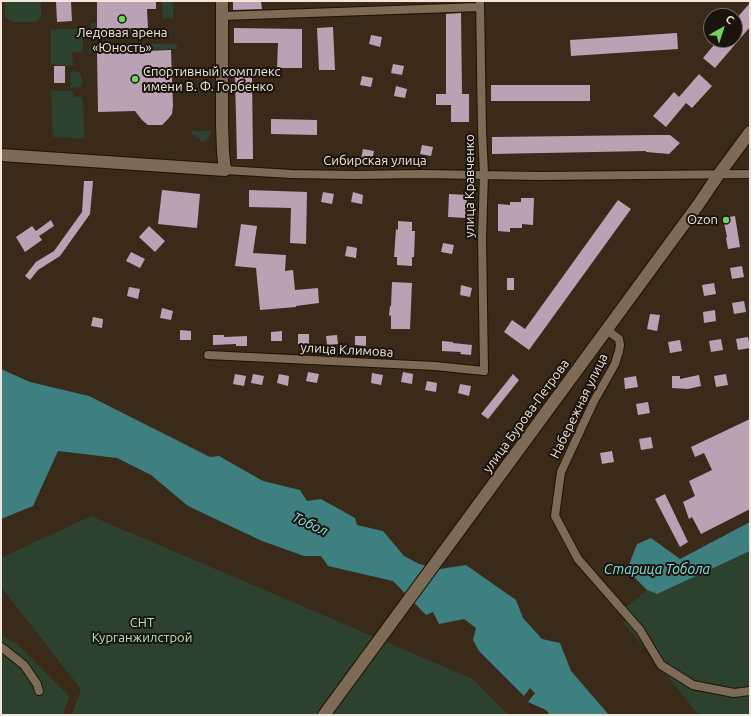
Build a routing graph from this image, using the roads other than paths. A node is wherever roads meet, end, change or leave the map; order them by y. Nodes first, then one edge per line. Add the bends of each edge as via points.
1 (222, 1) edge
2 (480, 4) edge
3 (222, 16) junction
4 (750, 132) edge
5 (1, 155) edge
6 (225, 170) junction
7 (484, 174) junction
8 (718, 174) junction
9 (750, 174) edge
10 (607, 330) junction
11 (208, 355) dead end
12 (484, 371) joint
13 (1, 647) edge
14 (39, 691) dead end
15 (750, 691) edge
16 (324, 715) edge

1 - 3 main road
2 - 3 street
2 - 7 street, улица Кравченко
3 - 6 main road via 222,124
4 - 8 main road, улица Бурова-Петрова
5 - 6 main road, Сибирская улица
6 - 7 street, Сибирская улица via 354,175
7 - 8 street, Сибирская улица
7 - 12 street, улица Кравченко
8 - 9 street, Сибирская улица
8 - 10 main road, улица Бурова-Петрова
10 - 15 street, Набережная улица via 619,339 619,351 615,364 594,401 561,472 555,516 578,559 640,630 661,664 693,685 734,694
10 - 16 main road, улица Бурова-Петрова
11 - 12 street, улица Климова via 435,366
13 - 14 street via 24,665

